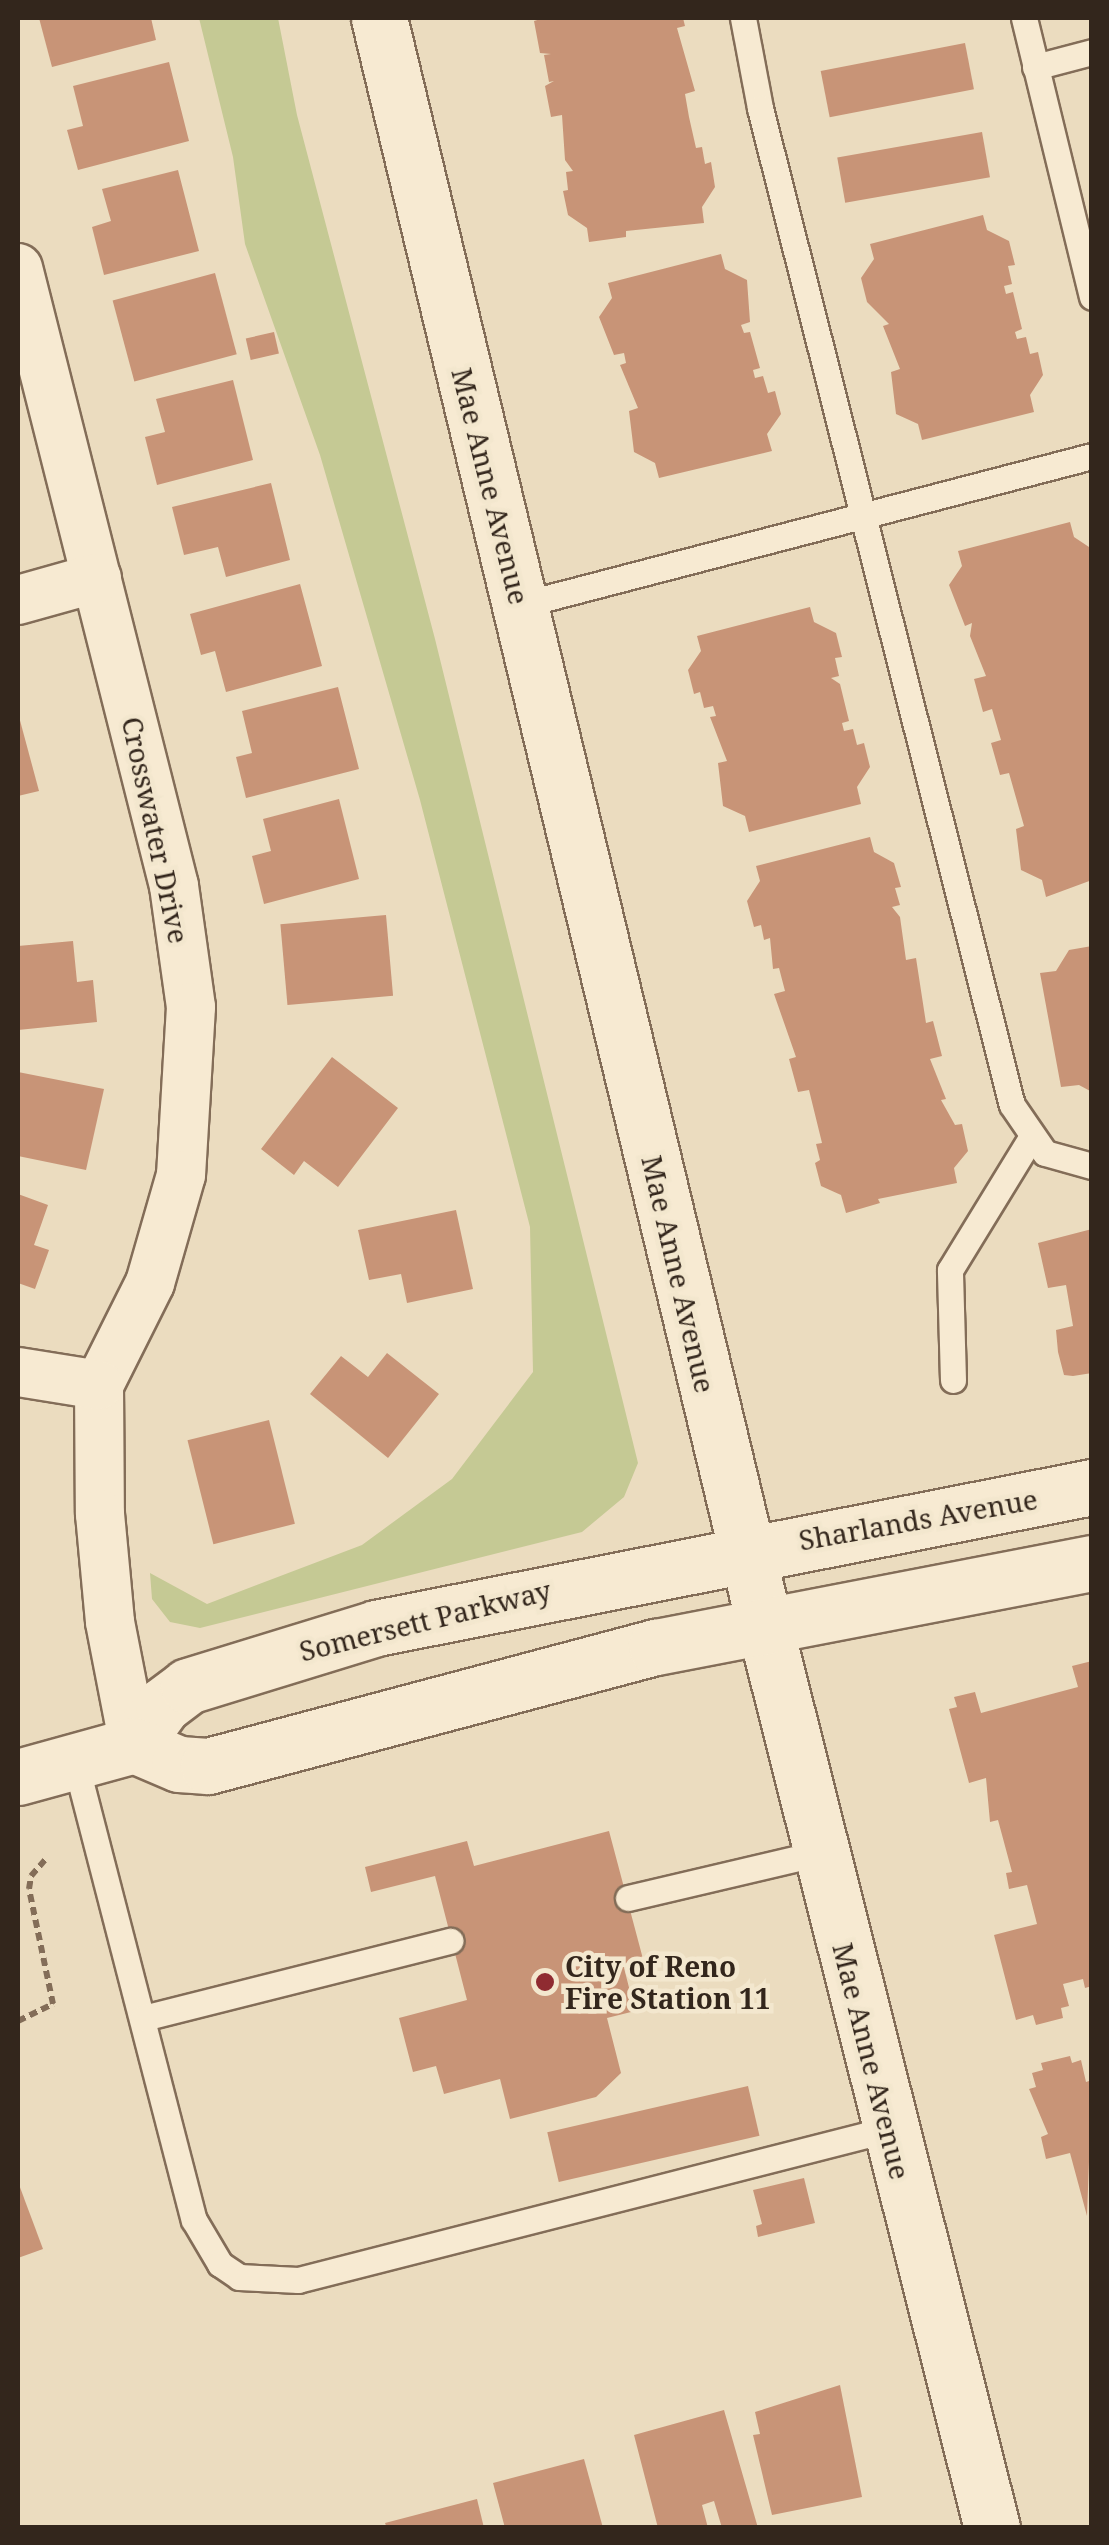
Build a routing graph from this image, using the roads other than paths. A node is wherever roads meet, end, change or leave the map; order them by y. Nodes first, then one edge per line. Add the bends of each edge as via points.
1 (379, 18) edge
2 (744, 18) edge
3 (1024, 18) edge
4 (1092, 52) edge
5 (1035, 67) junction
6 (18, 268) edge
7 (1092, 297) edge
8 (1092, 456) edge
9 (865, 515) junction
10 (98, 578) junction
11 (18, 600) edge
12 (520, 605) junction
13 (1031, 1138) junction
14 (1092, 1166) edge
15 (18, 1372) edge
16 (953, 1380) dead end
17 (99, 1385) junction
18 (1092, 1487) edge
19 (745, 1550) junction
20 (1092, 1563) edge
21 (765, 1627) junction
22 (134, 1745) junction
23 (75, 1761) junction
24 (18, 1777) edge
25 (820, 1853) junction
26 (628, 1898) dead end
27 (450, 1941) dead end
28 (143, 2018) junction
29 (888, 2129) junction
30 (992, 2528) edge

1 - 12 main road, Mae Anne Avenue
2 - 9 lane via 760,108
3 - 5 lane
4 - 5 lane
5 - 7 lane
6 - 10 street, Crosswater Drive
8 - 9 lane
9 - 12 lane
9 - 13 lane via 1012,1105
10 - 11 street
10 - 17 street, Crosswater Drive via 174,886 191,1007 181,1176 150,1283
12 - 19 main road, Mae Anne Avenue
13 - 14 lane via 1045,1153
13 - 16 lane via 950,1270
15 - 17 street
17 - 22 street, Crosswater Drive via 110,1622
18 - 19 main road, Sharlands Avenue
19 - 21 main road, Mae Anne Avenue
19 - 22 main road, Somersett Parkway via 452,1609 216,1675 163,1704
20 - 21 main road
21 - 22 main road via 656,1647 208,1766 179,1764
21 - 25 main road, Mae Anne Avenue
22 - 23 main road
23 - 24 main road
23 - 28 lane
25 - 26 lane
25 - 29 main road, Mae Anne Avenue
27 - 28 lane
28 - 29 lane via 204,2243 238,2277 270,2282
29 - 30 main road, Mae Anne Avenue

